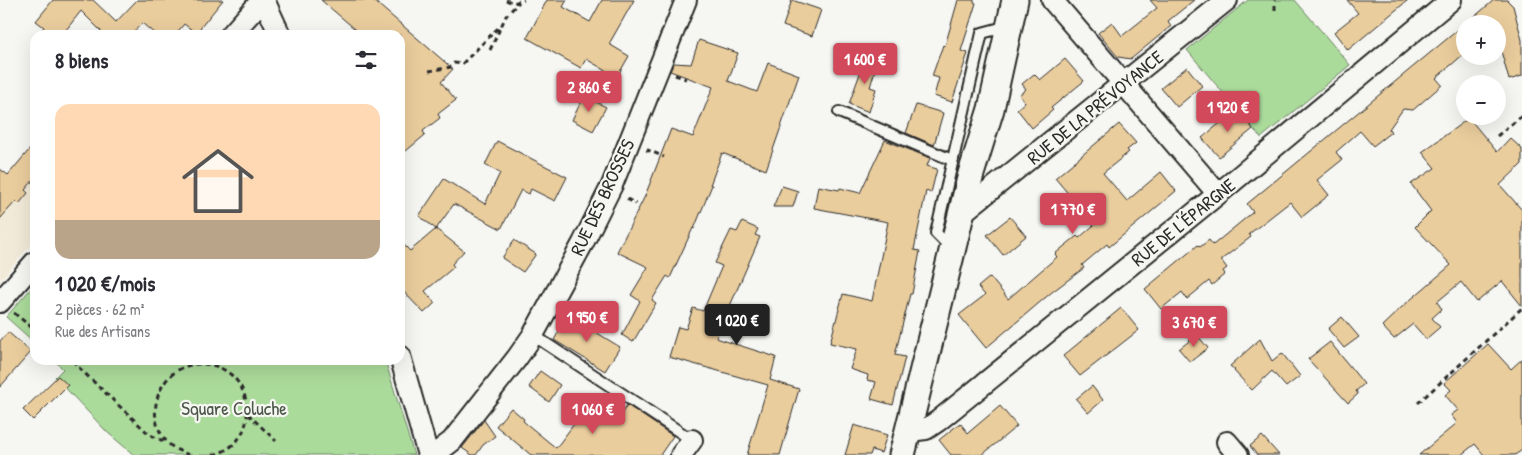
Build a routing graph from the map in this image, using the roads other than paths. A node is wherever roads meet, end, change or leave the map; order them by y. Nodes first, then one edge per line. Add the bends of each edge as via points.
1 (263, 0) edge
2 (686, 0) edge
3 (1015, 0) edge
4 (1052, 0) edge
5 (1227, 0) edge
6 (1451, 0) edge
7 (1009, 26) junction
8 (236, 30) edge
9 (278, 30) edge
10 (1123, 84) junction
11 (840, 112) dead end
12 (952, 160) junction
13 (1218, 194) junction
14 (962, 213) junction
15 (954, 250) junction
16 (30, 269) edge
17 (5, 306) edge
18 (533, 335) junction
19 (403, 365) edge
20 (909, 431) junction
21 (687, 447) edge
22 (428, 455) edge
23 (434, 455) edge
24 (902, 455) edge

1 - 8 street
1 - 9 street
2 - 18 street, RUE DES BROSSES via 612,185
3 - 7 street
4 - 10 street
5 - 10 street, RUE DE LA PRÉVOYANCE
6 - 13 street, RUE DE L'ÉPARGNE
7 - 12 lane via 982,33
7 - 14 street via 991,110
10 - 13 street
10 - 14 street, RUE DE LA PRÉVOYANCE
11 - 12 lane
12 - 15 lane via 936,233
13 - 20 street, RUE DE L'ÉPARGNE via 938,421 926,429
14 - 15 street
15 - 20 street
16 - 17 street
18 - 21 lane via 621,392
18 - 23 street, RUE DES BROSSES via 452,441
19 - 22 street
20 - 24 street

